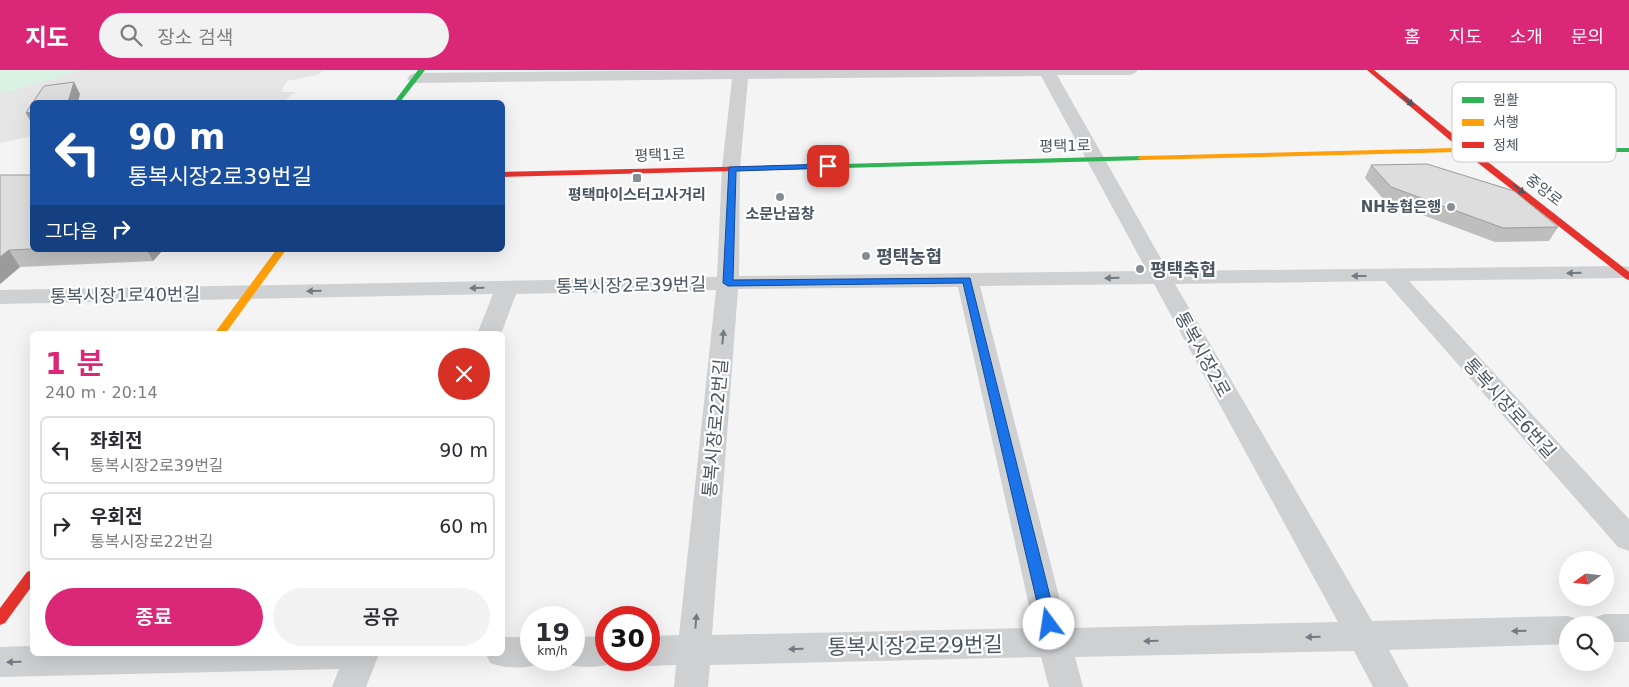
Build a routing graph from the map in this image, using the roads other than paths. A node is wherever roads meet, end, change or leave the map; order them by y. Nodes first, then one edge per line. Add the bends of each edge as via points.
1 (1047, 70) edge
2 (1130, 70) edge
3 (1370, 70) edge
4 (1384, 70) edge
5 (741, 73) edge
6 (419, 74) edge
7 (399, 100) edge
8 (1452, 122) edge
9 (1452, 138) edge
10 (1452, 150) edge
11 (1616, 150) edge
12 (1629, 150) edge
13 (1616, 158) edge
14 (1629, 158) edge
15 (1097, 160) junction
16 (1483, 162) edge
17 (732, 168) junction
18 (505, 175) edge
19 (280, 252) edge
20 (1626, 275) edge
21 (1392, 276) junction
22 (1160, 278) junction
23 (967, 280) junction
24 (728, 283) junction
25 (507, 288) junction
26 (251, 292) junction
27 (1, 298) edge
28 (221, 331) edge
29 (490, 331) edge
30 (1629, 539) edge
31 (30, 579) edge
32 (0, 619) edge
33 (1614, 628) edge
34 (1629, 628) edge
35 (1559, 630) edge
36 (1362, 636) junction
37 (1054, 643) junction
38 (660, 651) edge
39 (694, 651) junction
40 (505, 652) edge
41 (520, 652) edge
42 (257, 656) edge
43 (361, 656) edge
44 (0, 662) edge
45 (348, 687) edge
46 (691, 687) edge
47 (1066, 687) edge
48 (1392, 687) edge

1 - 2 street
1 - 5 street
1 - 15 street, 통복시장2로
3 -> 9 street, 중앙로
4 - 8 street
5 - 6 street
5 - 17 street, 통복시장로22번길
6 - 7 street
10 - 15 street, 평택1로
11 - 12 street, 평택1로
13 - 14 street
15 - 17 street, 평택1로
15 - 22 street, 통복시장2로
16 -> 20 street, 중앙로
17 - 18 street, 평택1로
17 - 24 street, 통복시장로22번길
19 - 26 street
20 -> 21 street
21 -> 22 street
21 - 30 street, 통복시장로6번길
22 -> 23 street, 통복시장2로39번길
22 - 36 street, 통복시장2로
23 - 24 street, 통복시장2로39번길
23 - 37 street
24 - 25 street, 통복시장2로39번길
39 -> 24 street, 통복시장로22번길
25 -> 26 street, 통복시장2로39번길
25 - 29 street
26 - 27 street, 통복시장1로40번길
26 - 28 street
31 - 32 street
33 - 34 street
35 -> 36 street
36 -> 37 street, 통복시장2로29번길
36 - 48 street, 통복시장2로
37 -> 39 street, 통복시장2로29번길
37 - 47 street
38 - 39 street, 통복시장2로29번길
39 - 46 street, 통복시장로22번길
40 - 41 street
42 -> 44 street
43 - 45 street

